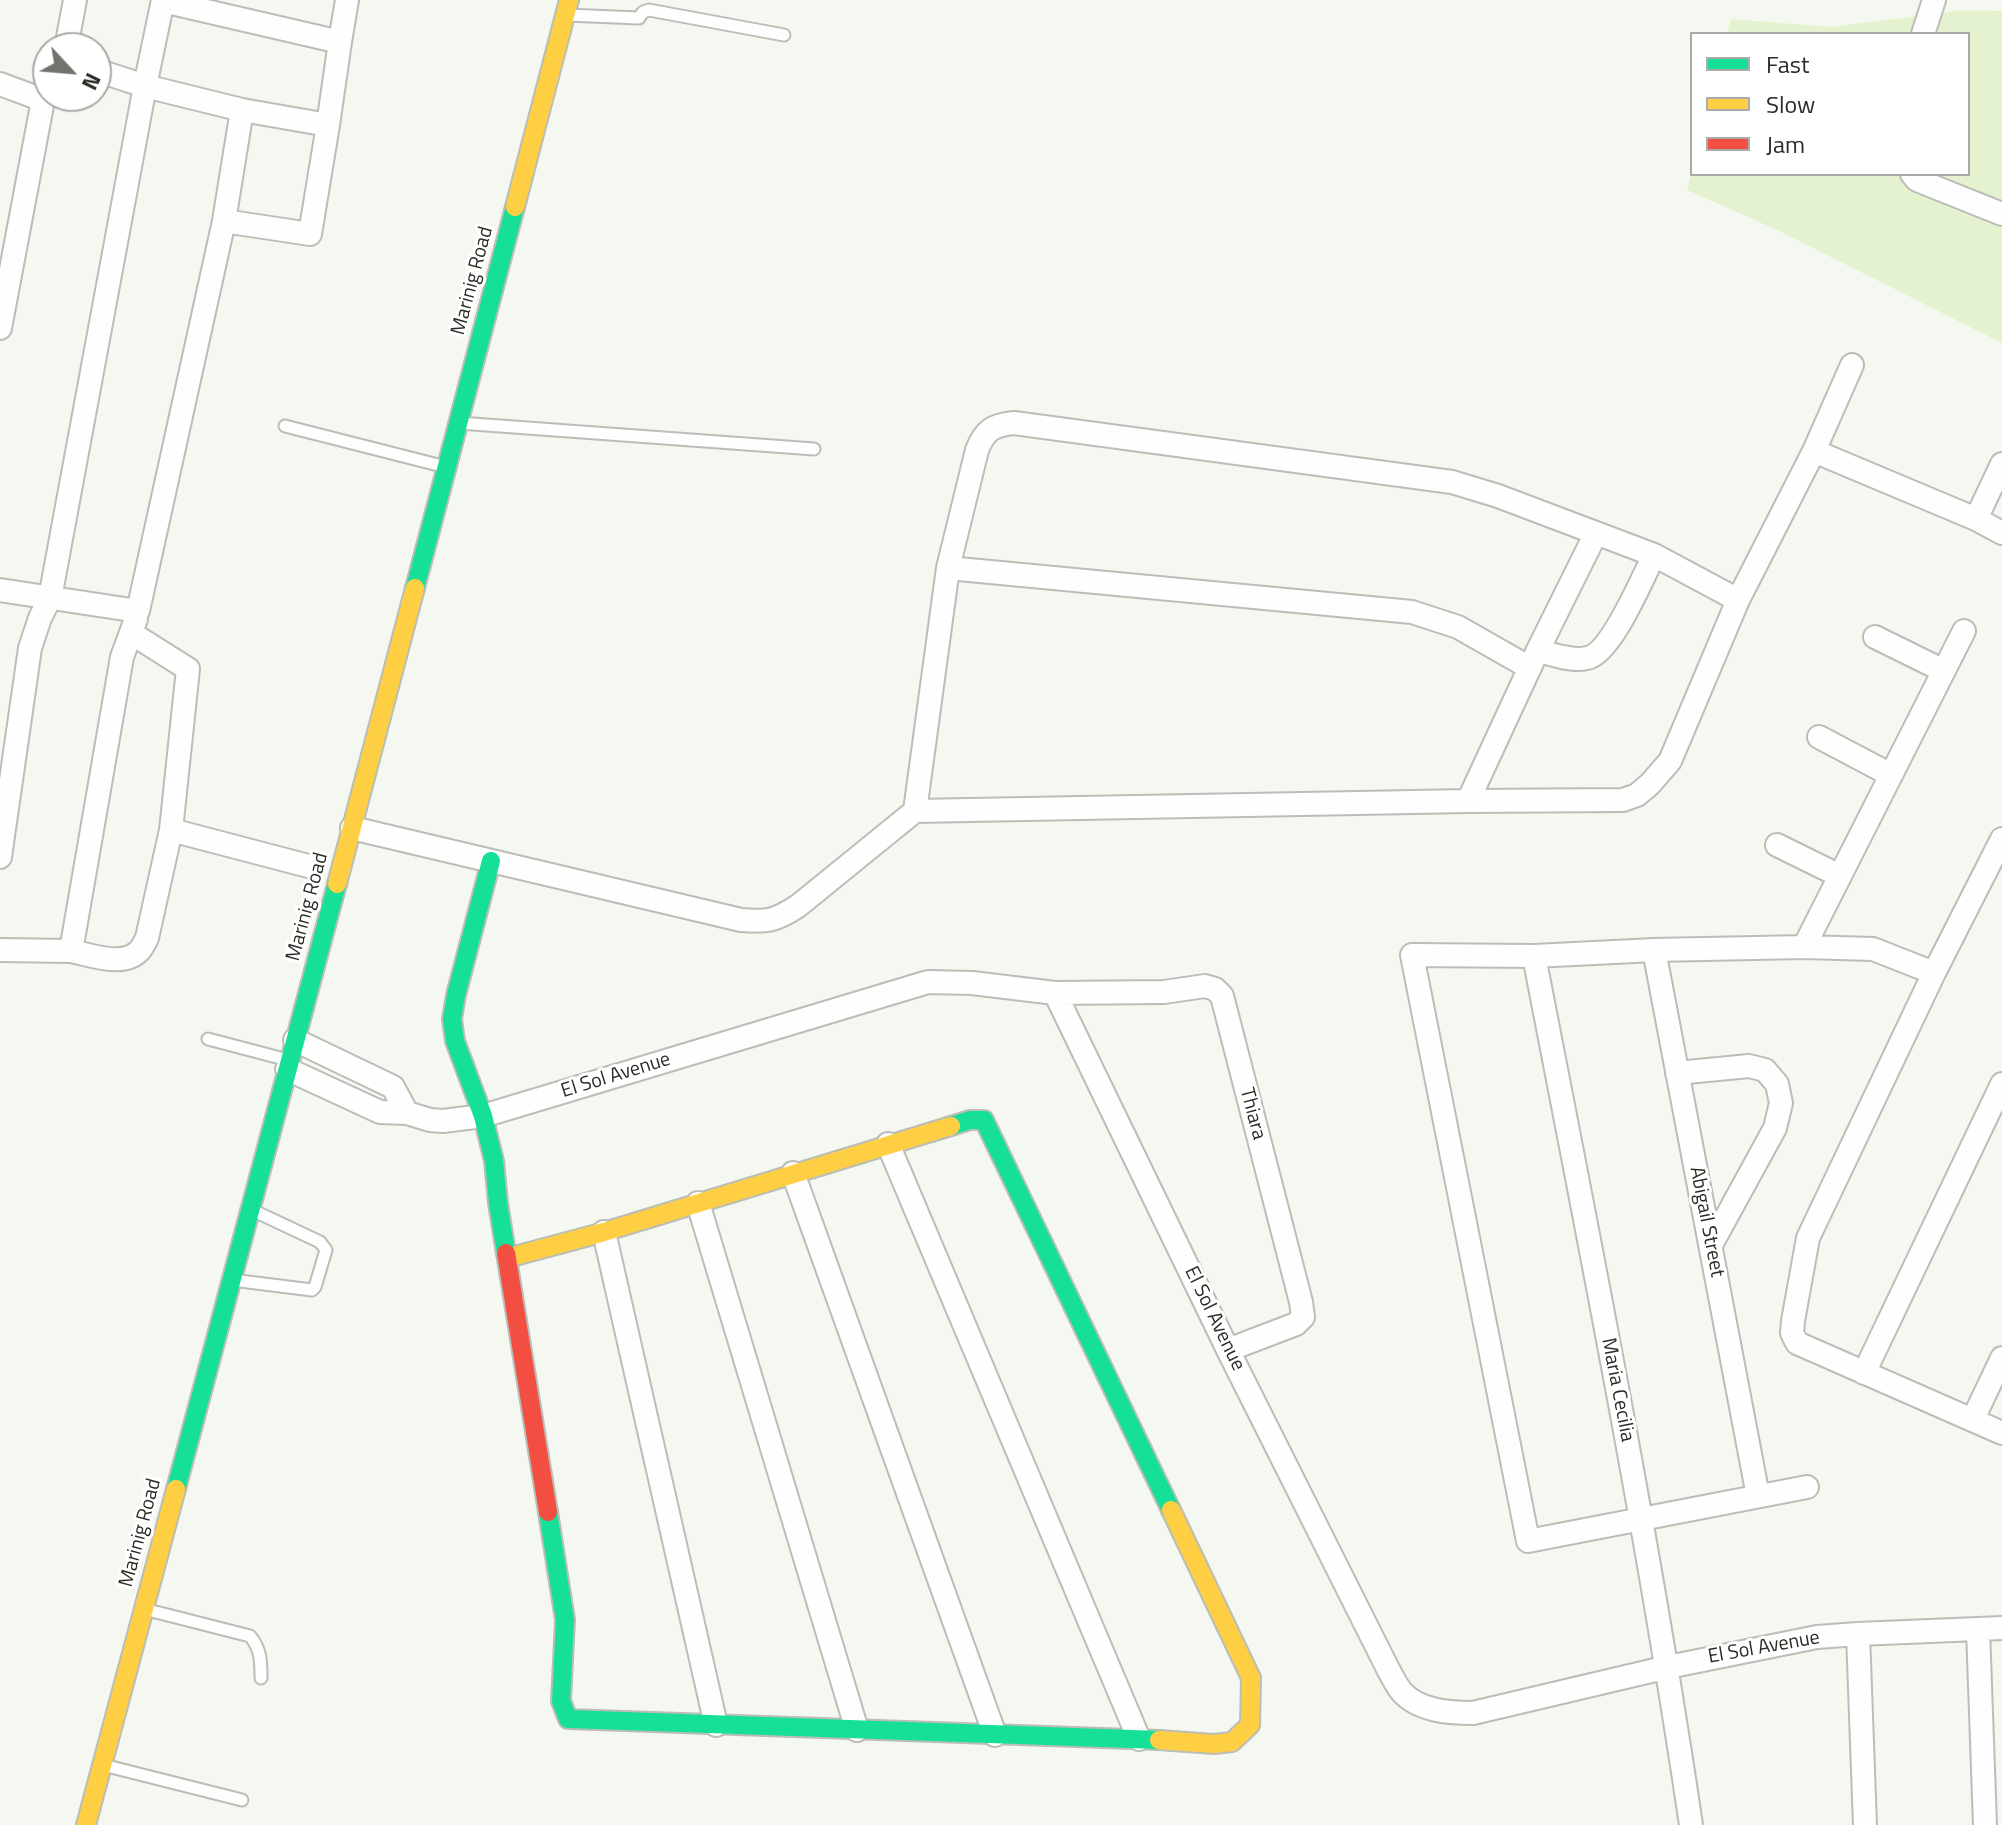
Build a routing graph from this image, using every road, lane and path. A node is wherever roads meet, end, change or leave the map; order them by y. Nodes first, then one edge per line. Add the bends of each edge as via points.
1 (75, 0) edge
2 (347, 0) edge
3 (1934, 0) edge
4 (163, 1) edge
5 (567, 8) edge
6 (69, 32) edge
7 (1924, 32) edge
8 (784, 35) dead end
9 (340, 42) junction
10 (112, 75) edge
11 (0, 84) edge
12 (145, 86) junction
13 (32, 92) edge
14 (242, 110) junction
15 (43, 112) edge
16 (328, 125) junction
17 (1914, 176) edge
18 (2002, 214) edge
19 (224, 221) junction
20 (0, 328) edge
21 (1852, 365) dead end
22 (458, 423) junction
23 (285, 426) dead end
24 (814, 449) dead end
25 (1814, 451) junction
26 (2002, 464) edge
27 (447, 467) junction
28 (1976, 519) junction
29 (1596, 533) junction
30 (2002, 533) edge
31 (1654, 555) junction
32 (948, 568) junction
33 (0, 590) edge
34 (50, 598) junction
35 (1738, 600) junction
36 (138, 611) junction
37 (1964, 631) dead end
38 (131, 633) junction
39 (1875, 637) dead end
40 (1534, 659) junction
41 (1944, 671) junction
42 (1819, 737) dead end
43 (1891, 775) junction
44 (1468, 801) junction
45 (915, 811) junction
46 (352, 828) junction
47 (171, 830) junction
48 (2002, 839) edge
49 (1777, 845) dead end
50 (0, 857) edge
51 (491, 861) junction
52 (312, 867) dead end
53 (1840, 876) junction
54 (1804, 947) junction
55 (0, 950) edge
56 (1654, 950) junction
57 (71, 951) junction
58 (1534, 956) junction
59 (1934, 973) junction
60 (1055, 993) junction
61 (208, 1039) dead end
62 (290, 1056) junction
63 (358, 1071) junction
64 (1677, 1073) junction
65 (2002, 1084) edge
66 (346, 1096) junction
67 (407, 1113) junction
68 (483, 1116) junction
69 (888, 1144) junction
70 (793, 1173) junction
71 (698, 1203) junction
72 (250, 1209) junction
73 (604, 1232) junction
74 (1711, 1245) junction
75 (507, 1258) junction
76 (231, 1280) junction
77 (1228, 1350) junction
78 (2002, 1358) edge
79 (1864, 1373) junction
80 (1973, 1419) junction
81 (2002, 1433) edge
82 (1807, 1487) dead end
83 (1758, 1496) junction
84 (1642, 1520) junction
85 (144, 1609) junction
86 (2002, 1628) edge
87 (1978, 1629) junction
88 (1858, 1634) junction
89 (1668, 1667) junction
90 (261, 1678) dead end
91 (716, 1725) junction
92 (857, 1730) junction
93 (995, 1735) junction
94 (1139, 1739) junction
95 (102, 1765) junction
96 (242, 1800) dead end
97 (86, 1825) edge
98 (1691, 1825) edge
99 (1865, 1825) edge
100 (1985, 1825) edge

1 - 6 street
2 - 9 street
3 - 7 street
4 - 9 street
4 - 12 street
5 - 8 lane via 639,18 649,10
5 - 22 street, Marinig Road
9 - 16 street
10 - 12 street
11 - 13 street
12 - 14 street
12 - 34 street
14 - 16 street
14 - 19 street
15 - 20 street
16 - 19 street via 310,234
17 - 18 street
19 - 36 street
21 - 25 street
22 - 24 lane
22 - 27 street, Marinig Road
23 - 27 lane
25 - 28 street
25 - 35 street
26 - 28 street
27 - 46 street, Marinig Road
28 - 30 street
29 - 31 street
29 - 32 street via 1452,482 1014,423 991,429 982,438
29 - 40 street
31 - 35 street
31 - 40 street via 1598,653 1590,658
32 - 40 street via 1412,612
32 - 45 street
33 - 34 street
34 - 36 street
34 - 50 street via 30,648
35 - 44 street via 1670,761 1637,795 1623,800
36 - 38 street
37 - 41 street
38 - 47 street via 188,669
38 - 57 street via 122,657
39 - 41 street
40 - 44 street
41 - 43 street
42 - 43 street
43 - 53 street
44 - 45 street
45 - 51 street via 798,906 763,922
46 - 51 street
46 - 62 street, Marinig Road
47 - 52 street
47 - 57 street via 140,951 114,960
48 - 59 street
49 - 53 street
51 - 68 street via 452,1019
53 - 54 street
54 - 56 street
54 - 59 street via 1873,949
55 - 57 street
56 - 58 street
56 - 64 street, Abigail Street
58 - 84 street, Maria Cecilia
58 - 84 street via 1412,955 1528,1541
59 - 79 street via 1808,1238 1793,1321 1797,1343
60 - 68 street, El Sol Avenue via 928,982
60 - 77 street, El Sol Avenue
60 - 77 street, Thiara via 1164,992 1205,986 1222,996 1303,1317
61 - 62 lane
62 - 63 street
62 - 66 street, El Sol Avenue
62 - 72 street, Marinig Road
63 - 66 lane
63 - 67 street via 393,1087
64 - 74 street, Abigail Street
64 - 74 street via 1749,1066 1765,1070 1777,1084 1781,1103 1775,1128
65 - 79 street
66 - 67 street, El Sol Avenue via 380,1112
67 - 68 street, El Sol Avenue via 443,1121
68 - 75 street
69 - 70 street
69 - 94 street
69 - 94 street via 984,1120 1251,1678 1250,1725 1232,1742
70 - 71 street
70 - 93 street
71 - 73 street
71 - 92 street
72 - 76 street, Marinig Road
72 - 76 lane via 320,1242 326,1250 312,1290
73 - 75 street
73 - 91 street
74 - 83 street, Abigail Street
75 - 91 street via 565,1620 561,1701 568,1719
76 - 85 street, Marinig Road
77 - 89 street, El Sol Avenue via 1388,1669 1415,1702 1451,1713 1473,1713
78 - 80 street
79 - 80 street
80 - 81 street
82 - 83 street
83 - 84 street
84 - 89 street, Maria Cecilia
85 - 90 lane via 250,1636 258,1645
85 - 95 street, Marinig Road
86 - 87 street, El Sol Avenue
87 - 88 street, El Sol Avenue
87 - 100 street
88 - 89 street, El Sol Avenue via 1780,1643
88 - 99 street
89 - 98 street, Maria Cecilia
91 - 92 street
92 - 93 street
93 - 94 street
95 - 96 lane
95 - 97 street, Marinig Road

